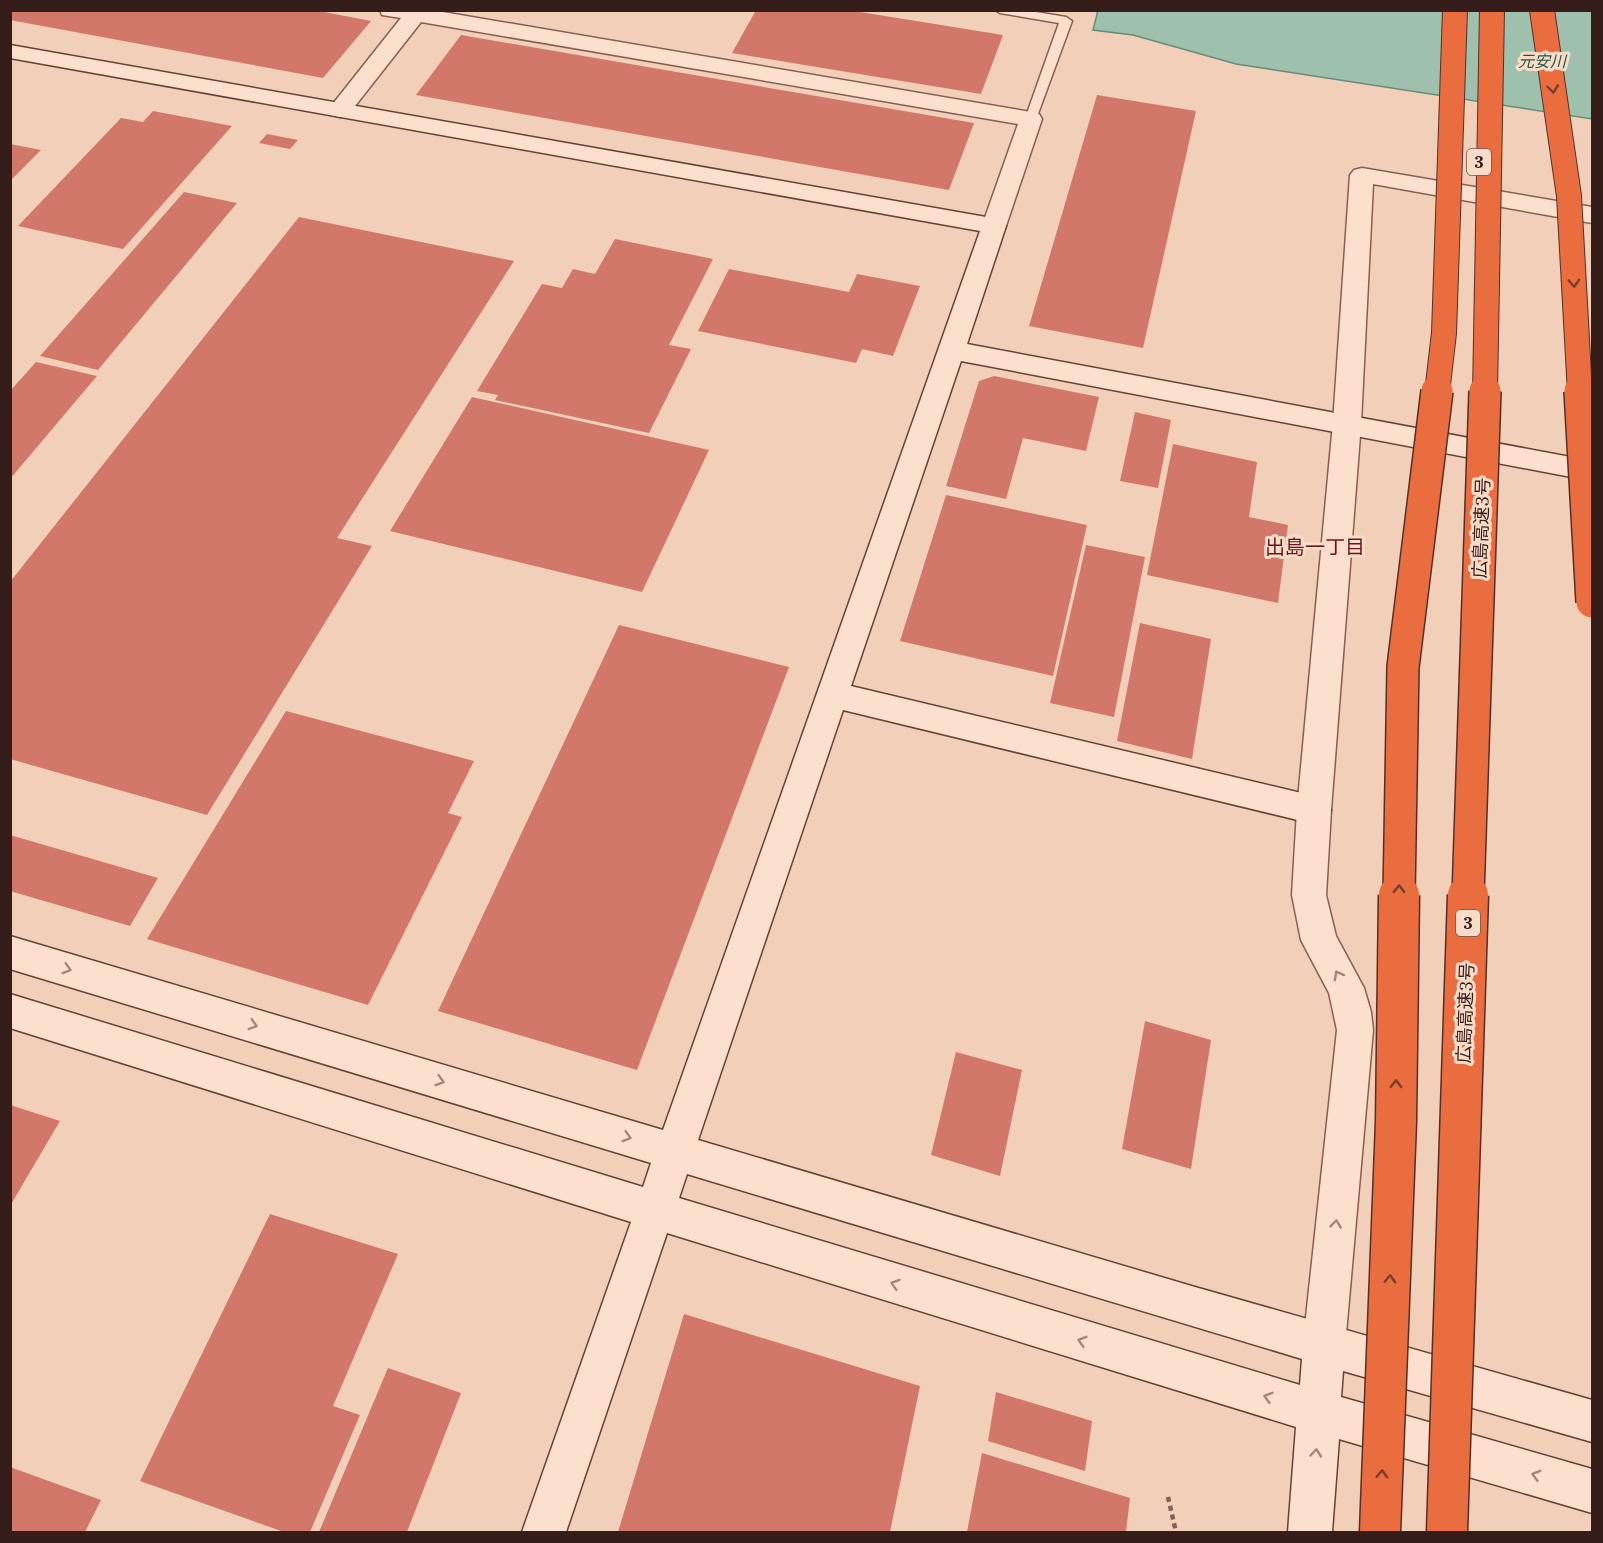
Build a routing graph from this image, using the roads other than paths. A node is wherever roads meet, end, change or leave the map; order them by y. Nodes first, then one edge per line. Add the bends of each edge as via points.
1 (390, 10) edge
2 (1000, 10) edge
3 (1455, 10) edge
4 (1471, 10) edge
5 (1492, 10) edge
6 (1542, 10) edge
7 (417, 13) edge
8 (10, 51) edge
9 (340, 110) junction
10 (1031, 119) junction
11 (1593, 215) edge
12 (993, 226) junction
13 (1488, 314) junction
14 (951, 350) junction
15 (1347, 423) junction
16 (1593, 471) edge
17 (1593, 602) edge
18 (831, 694) junction
19 (1314, 810) junction
20 (10, 952) edge
21 (10, 1011) edge
22 (674, 1152) junction
23 (654, 1209) junction
24 (1324, 1345) junction
25 (1320, 1412) junction
26 (1593, 1421) edge
27 (1593, 1491) edge
28 (544, 1533) edge
29 (1310, 1533) edge
30 (1380, 1533) edge
31 (1447, 1533) edge

1 - 7 street
2 - 10 lane via 1066,21
30 -> 3 highway, bridge via 1396,1122 1403,667 1444,333
4 - 13 highway, 3, bridge
5 - 13 highway, 3, bridge
6 -> 17 highway, bridge via 1569,196
7 - 9 street
7 - 10 street
8 - 9 street
9 - 12 street
10 - 12 street
11 - 15 street via 1362,175
12 - 14 street
13 - 31 highway, 広島高速3号 / 3, bridge
14 - 15 street
14 - 18 street
15 - 16 street
15 - 19 street
18 - 19 street
18 - 22 street
24 -> 19 street via 1355,1030 1346,988 1319,940 1309,895
20 -> 22 street
21 - 23 street
22 - 23 street
22 - 24 street
25 -> 23 street
23 - 28 street
24 - 25 street
24 - 26 street
27 -> 25 street
29 -> 25 street

